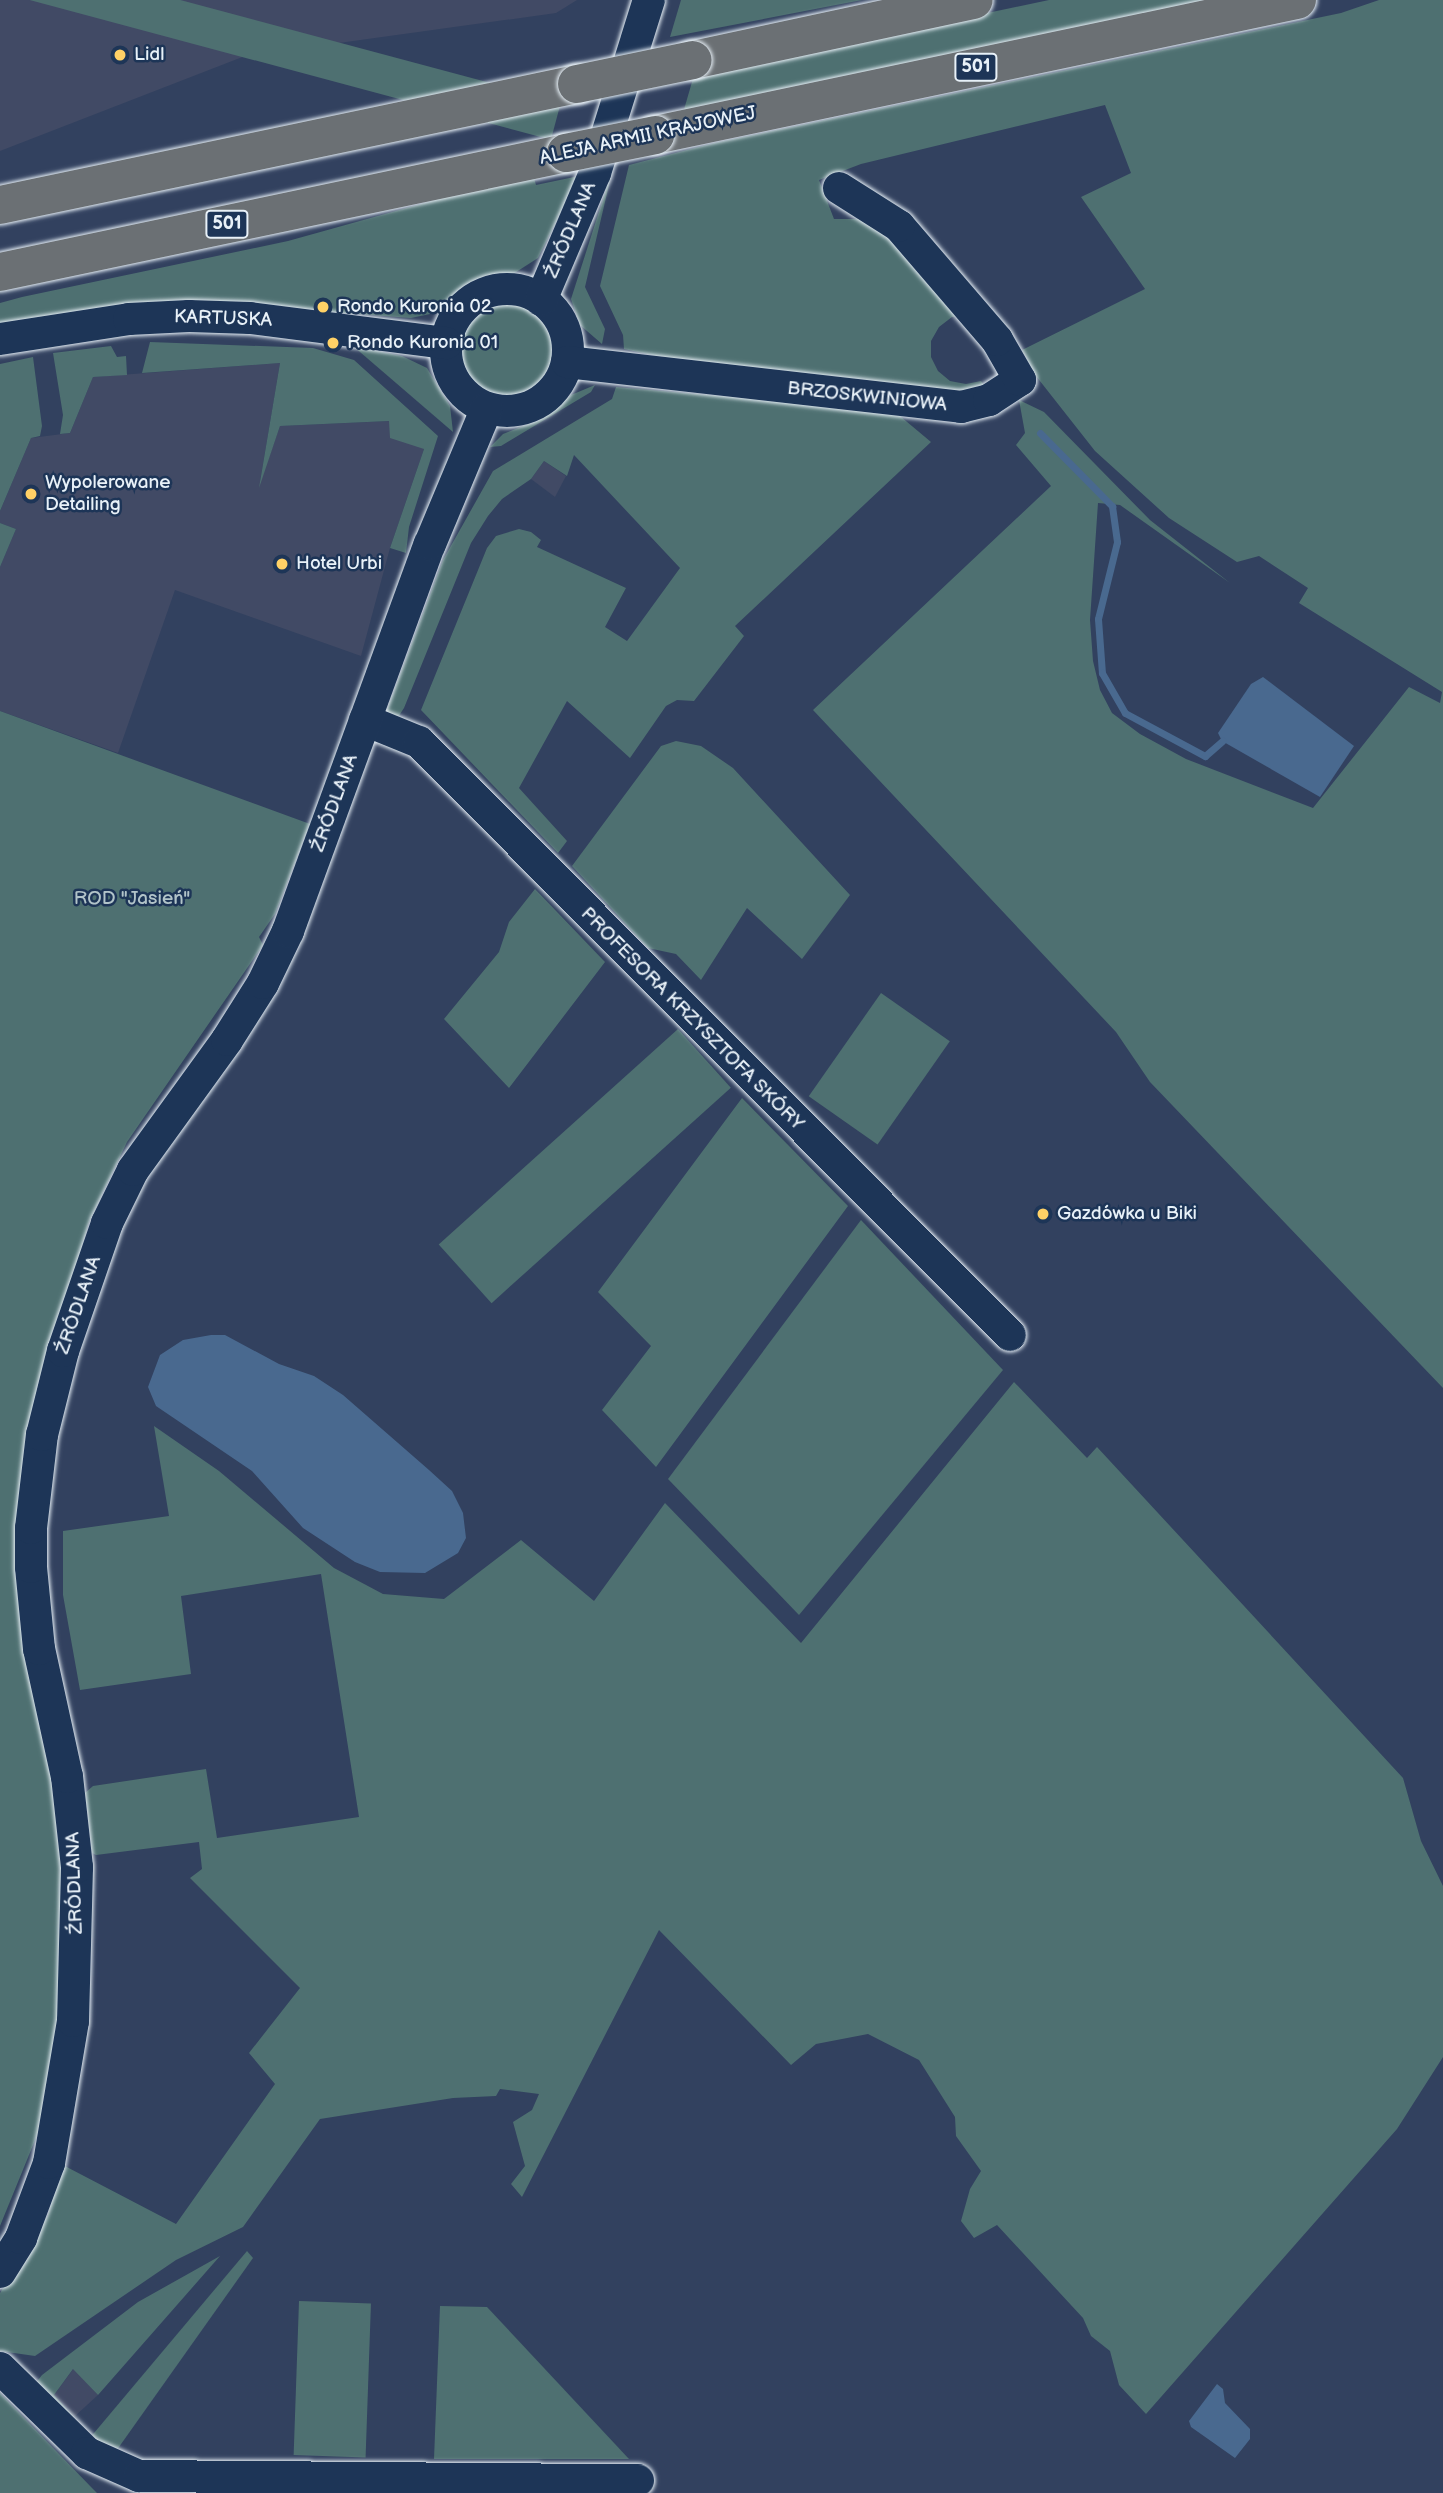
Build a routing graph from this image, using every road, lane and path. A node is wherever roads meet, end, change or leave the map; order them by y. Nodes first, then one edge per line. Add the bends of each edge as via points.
1 (649, 0) edge
2 (974, 0) edge
3 (1297, 0) edge
4 (839, 188) dead end
5 (0, 205) edge
6 (0, 272) edge
7 (541, 300) junction
8 (0, 339) edge
9 (446, 342) junction
10 (567, 362) junction
11 (487, 408) junction
12 (365, 720) junction
13 (1010, 1335) dead end
14 (0, 2272) edge
15 (0, 2368) edge
16 (638, 2480) dead end

1 - 7 street, ŹRÓDLANA via 595,173
2 - 5 main road, bridge
3 - 6 main road, ALEJA ARMII KRAJOWEJ / 501, bridge
4 - 10 street, BRZOSKWINIOWA via 899,226 997,340 1020,380 989,400 961,407
7 - 9 street via 512,289 482,294 457,314
7 - 10 street via 564,327
8 - 9 street, KARTUSKA via 129,319 189,316 250,318
9 - 11 street via 455,382 472,401
10 - 11 street via 556,385 537,403 513,411
11 - 12 street, ŹRÓDLANA via 430,544
12 - 13 street, PROFESORA KRZYSZTOFA SKÓRY via 419,742
12 - 14 street, ŹRÓDLANA via 288,931 263,983 133,1170 107,1223 63,1351 45,1423 31,1528 31,1567 39,1649 67,1777 77,1867 74,2021 49,2163 21,2238
15 - 16 street via 86,2453 139,2476

